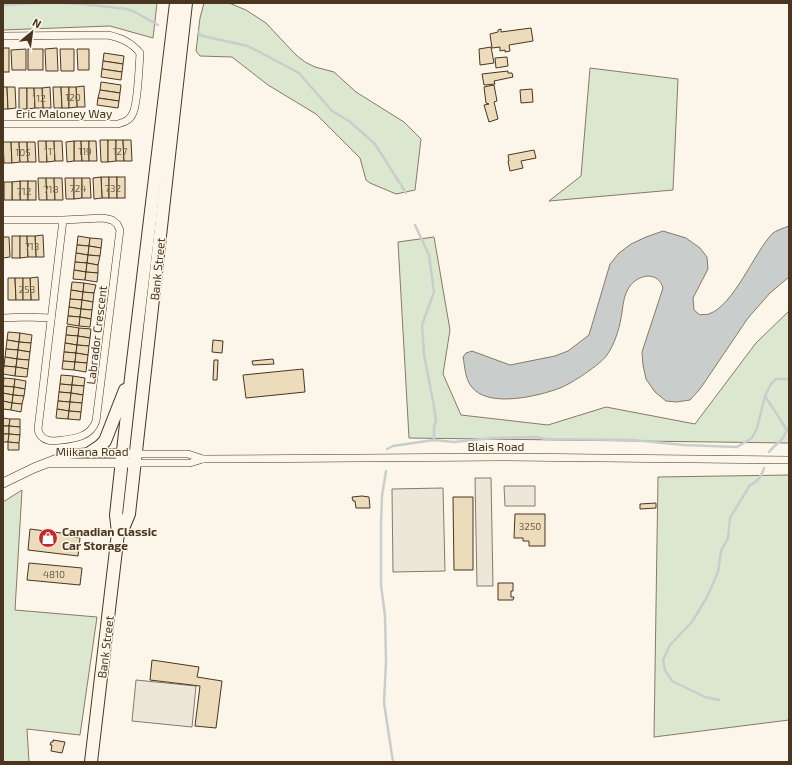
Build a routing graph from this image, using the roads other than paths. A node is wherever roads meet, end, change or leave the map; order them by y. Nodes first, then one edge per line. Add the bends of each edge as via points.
1 (176, 3) edge
2 (186, 3) edge
3 (3, 36) edge
4 (3, 124) edge
5 (3, 220) edge
6 (63, 220) junction
7 (3, 318) edge
8 (51, 318) junction
9 (131, 378) junction
10 (91, 452) junction
11 (123, 458) junction
12 (135, 458) junction
13 (789, 460) edge
14 (48, 462) junction
15 (3, 483) edge
16 (118, 532) junction
17 (91, 762) edge

1 - 9 main road, Bank Street
2 - 12 main road, Bank Street
3 - 4 street, Eric Maloney Way via 108,34 135,46 140,53 135,107 125,122
5 - 6 street
6 - 8 street, Labrador Crescent
6 - 8 street, Labrador Crescent via 112,220 120,230 120,238 96,421 92,429 83,436 54,441 42,437 38,432
7 - 8 street
9 - 10 main road via 106,438
9 - 11 main road, Bank Street
10 - 11 street, Miikana Road
10 - 14 street, Miikana Road via 70,454
11 - 12 street, Miikana Road
11 - 14 street, Miikana Road
11 - 16 main road, Bank Street via 116,515
12 - 13 street, Blais Road via 190,463 203,458 501,457
12 - 16 main road, Bank Street via 129,514
14 - 15 street, Miikana Road
16 - 17 main road, Bank Street

